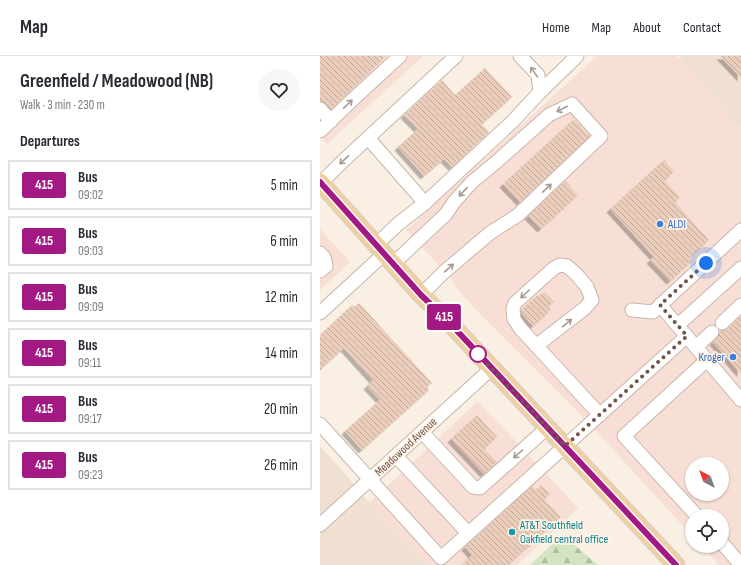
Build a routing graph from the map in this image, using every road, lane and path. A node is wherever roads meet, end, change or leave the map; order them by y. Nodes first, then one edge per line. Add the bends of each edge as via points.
1 (400, 56) edge
2 (456, 56) edge
3 (520, 56) edge
4 (577, 56) edge
5 (540, 92) junction
6 (320, 109) edge
7 (331, 121) junction
8 (320, 132) edge
9 (368, 138) junction
10 (320, 183) edge
11 (426, 203) junction
12 (741, 230) edge
13 (320, 253) edge
14 (384, 255) junction
15 (323, 268) edge
16 (739, 273) edge
17 (421, 295) junction
18 (660, 305) junction
19 (741, 305) edge
20 (632, 310) dead end
21 (320, 313) edge
22 (722, 323) dead end
23 (678, 325) junction
24 (712, 332) dead end
25 (687, 336) junction
26 (536, 346) junction
27 (696, 347) junction
28 (708, 360) junction
29 (492, 368) junction
30 (741, 400) edge
31 (600, 415) junction
32 (320, 424) edge
33 (547, 428) junction
34 (422, 432) junction
35 (565, 446) junction
36 (396, 456) junction
37 (370, 480) junction
38 (691, 509) edge
39 (320, 525) edge
40 (468, 533) junction
41 (729, 551) edge
42 (676, 565) edge
43 (741, 565) edge

7 -> 1 street
2 - 9 street
5 -> 3 street via 538,75
4 - 5 street
5 - 11 street
6 - 7 street
7 - 8 street
9 -> 10 street
9 - 11 street
10 - 14 main road
11 - 14 street via 398,224
12 - 18 street
13 - 15 street via 324,257
14 - 17 main road
17 -> 14 street via 490,233 518,215 601,136 572,104 549,115 472,182 446,214
14 - 21 street
16 - 23 street
17 - 29 main road
18 - 20 street via 653,312
18 - 23 street
19 - 22 street
23 - 25 street
24 - 27 street
25 - 27 street
25 - 31 street
26 -> 26 street via 592,300 587,287 567,266 560,265 554,268 516,303 513,309 514,319
26 - 31 street
27 - 28 street
28 - 30 street
28 - 38 street via 624,436
29 - 33 main road
29 - 34 street, Meadowood Avenue
31 - 35 street
32 - 37 street
33 -> 34 street via 480,488 473,487
33 - 35 main road
34 - 36 street, Meadowood Avenue
35 - 40 street
35 - 42 main road
36 - 37 street, Meadowood Avenue
36 - 40 street
37 - 39 street, Meadowood Avenue
37 - 40 street via 441,558
41 - 43 street

